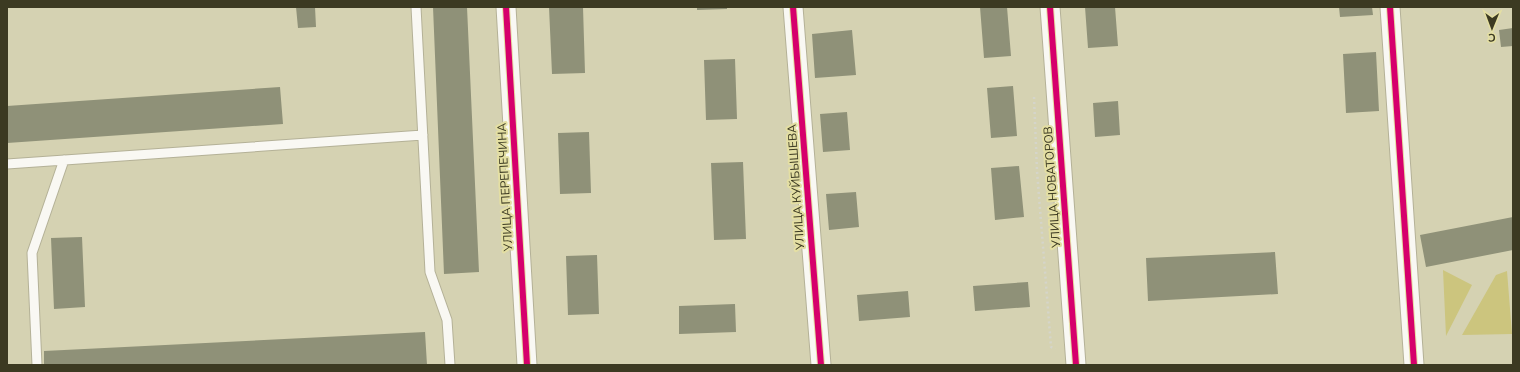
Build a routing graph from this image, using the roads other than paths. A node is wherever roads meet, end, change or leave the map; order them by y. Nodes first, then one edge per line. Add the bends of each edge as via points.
1 (416, 7) edge
2 (506, 7) edge
3 (793, 7) edge
4 (1050, 7) edge
5 (1390, 7) edge
6 (423, 135) junction
7 (64, 160) junction
8 (7, 164) edge
9 (37, 365) edge
10 (450, 365) edge
11 (527, 365) edge
12 (820, 365) edge
13 (1076, 365) edge
14 (1414, 365) edge

1 - 6 lane
2 - 11 street, УЛИЦА ПЕРЕПЕЧИНА
3 - 12 street, УЛИЦА КУЙБЫШЕВА
4 - 13 street, УЛИЦА НОВАТОРОВ
5 - 14 street
6 - 7 lane
6 - 10 lane via 430,272 447,320
7 - 8 lane
7 - 9 lane via 32,253

